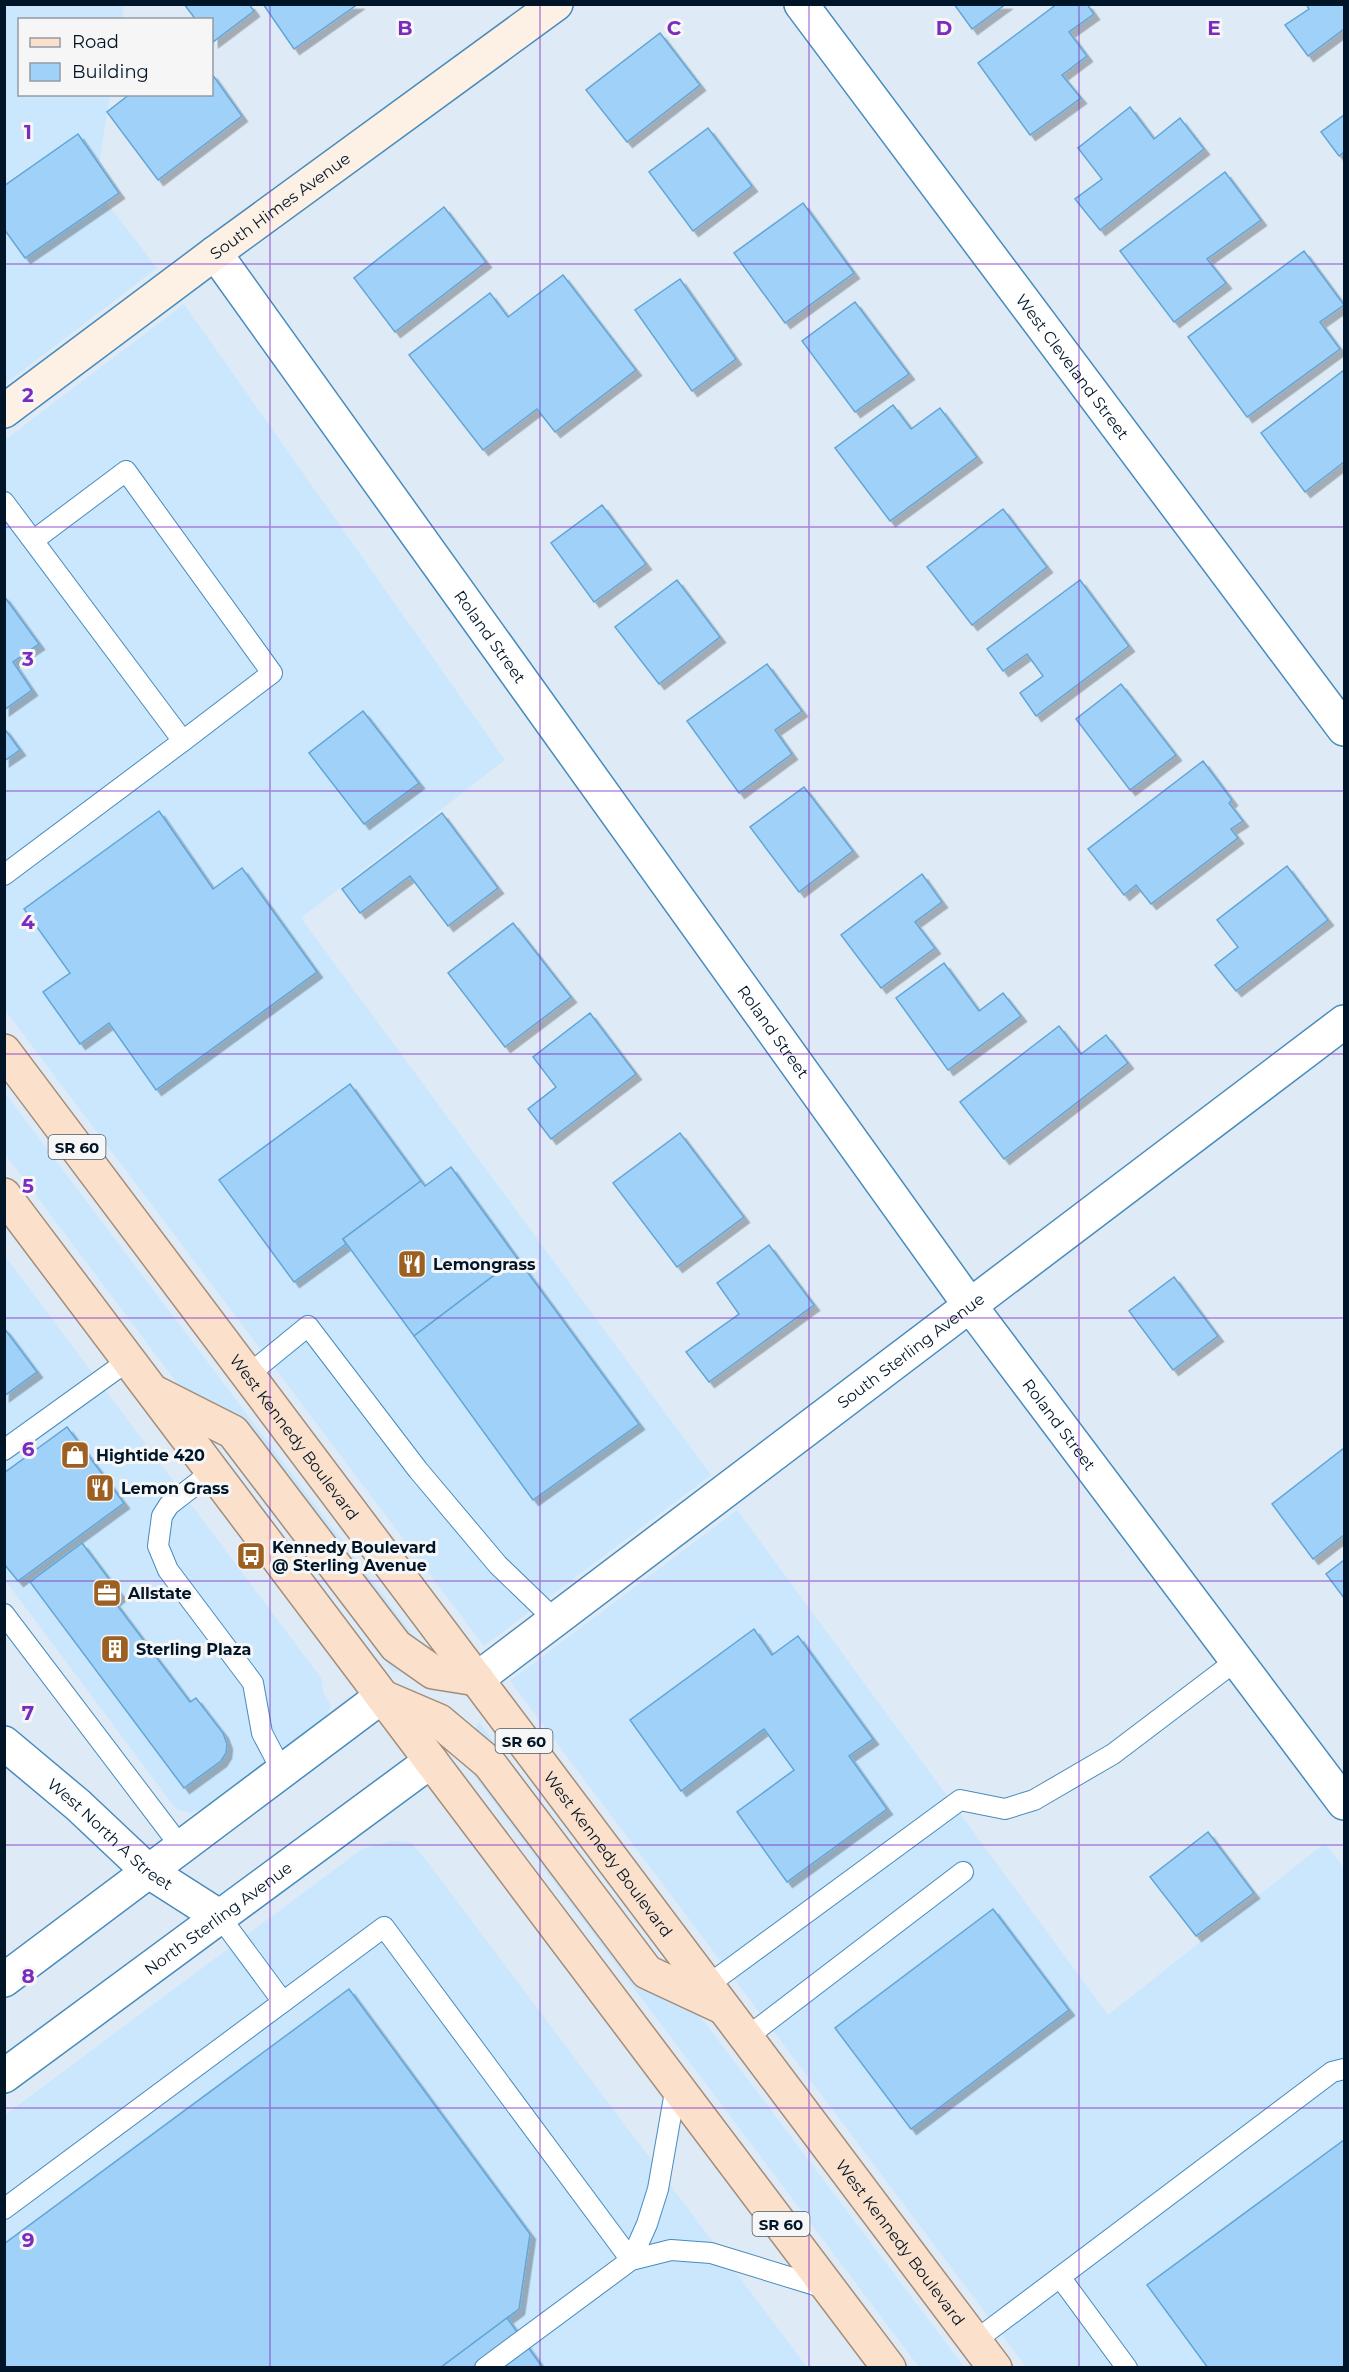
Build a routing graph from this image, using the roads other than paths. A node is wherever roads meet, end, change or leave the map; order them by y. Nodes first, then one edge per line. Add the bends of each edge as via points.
1 (556, 4) edge
2 (801, 4) edge
3 (215, 253) junction
4 (4, 411) edge
5 (4, 502) edge
6 (34, 540) junction
7 (1344, 729) edge
8 (183, 741) junction
9 (4, 875) edge
10 (1344, 1022) edge
11 (4, 1051) edge
12 (4, 1195) edge
13 (971, 1307) junction
14 (129, 1360) junction
15 (248, 1375) junction
16 (151, 1390) junction
17 (4, 1450) edge
18 (213, 1471) junction
19 (4, 1614) edge
20 (555, 1620) junction
21 (1237, 1660) junction
22 (477, 1679) junction
23 (381, 1696) junction
24 (4, 1743) edge
25 (431, 1761) junction
26 (282, 1771) junction
27 (1344, 1803) edge
28 (181, 1847) junction
29 (148, 1871) junction
30 (963, 1872) dead end
31 (220, 1917) junction
32 (4, 1980) edge
33 (717, 1997) junction
34 (283, 2002) junction
35 (747, 2037) junction
36 (1338, 2070) edge
37 (4, 2076) edge
38 (676, 2086) junction
39 (4, 2209) edge
40 (631, 2260) junction
41 (1060, 2277) junction
42 (831, 2290) junction
43 (975, 2341) junction
44 (485, 2367) edge
45 (888, 2367) edge
46 (995, 2367) edge
47 (1127, 2367) edge

1 - 3 street, South Himes Avenue
2 - 7 street, West Cleveland Street
3 - 4 street, South Himes Avenue
3 - 13 street, Roland Street
5 - 6 lane
6 - 8 lane
6 - 8 lane via 126,471 272,673
8 - 9 lane
10 - 13 street, South Sterling Avenue
11 - 15 main road, West Kennedy Boulevard / SR 60
12 - 14 main road, SR 60
13 - 20 street, South Sterling Avenue
13 - 21 street, Roland Street
14 - 16 main road, SR 60
14 - 17 lane
15 - 20 lane via 308,1326 418,1470 498,1565
15 - 22 main road, West Kennedy Boulevard / SR 60
16 - 18 main road, SR 60
16 - 22 main road via 233,1432 396,1646 433,1672
18 - 23 main road, SR 60
18 - 26 lane via 169,1505 162,1516 158,1546 168,1570 253,1683 262,1733
19 - 28 lane
20 - 22 street, South Sterling Avenue
21 - 27 street, Roland Street
21 - 33 lane via 1113,1754 1034,1800 1005,1809 960,1800
22 - 33 main road, West Kennedy Boulevard / SR 60
23 - 25 main road, SR 60
23 - 26 street
23 - 33 main road via 439,1721 489,1763 647,1972
24 - 29 street, West North A Street
25 - 31 street, North Sterling Avenue
25 - 38 main road, SR 60
26 - 28 street
28 - 29 street
29 - 31 street, West North A Street
29 - 32 street
30 - 35 lane
31 - 34 lane
31 - 37 street, North Sterling Avenue
33 - 35 main road, West Kennedy Boulevard / SR 60
34 - 39 lane
34 - 40 lane via 384,1927
35 - 43 main road, West Kennedy Boulevard / SR 60
36 - 41 lane
38 - 40 lane via 658,2189
38 - 42 main road, SR 60
40 - 42 lane via 671,2250 711,2253
40 - 44 lane
41 - 43 lane
41 - 47 lane
42 - 45 main road, SR 60
43 - 46 main road, West Kennedy Boulevard / SR 60

